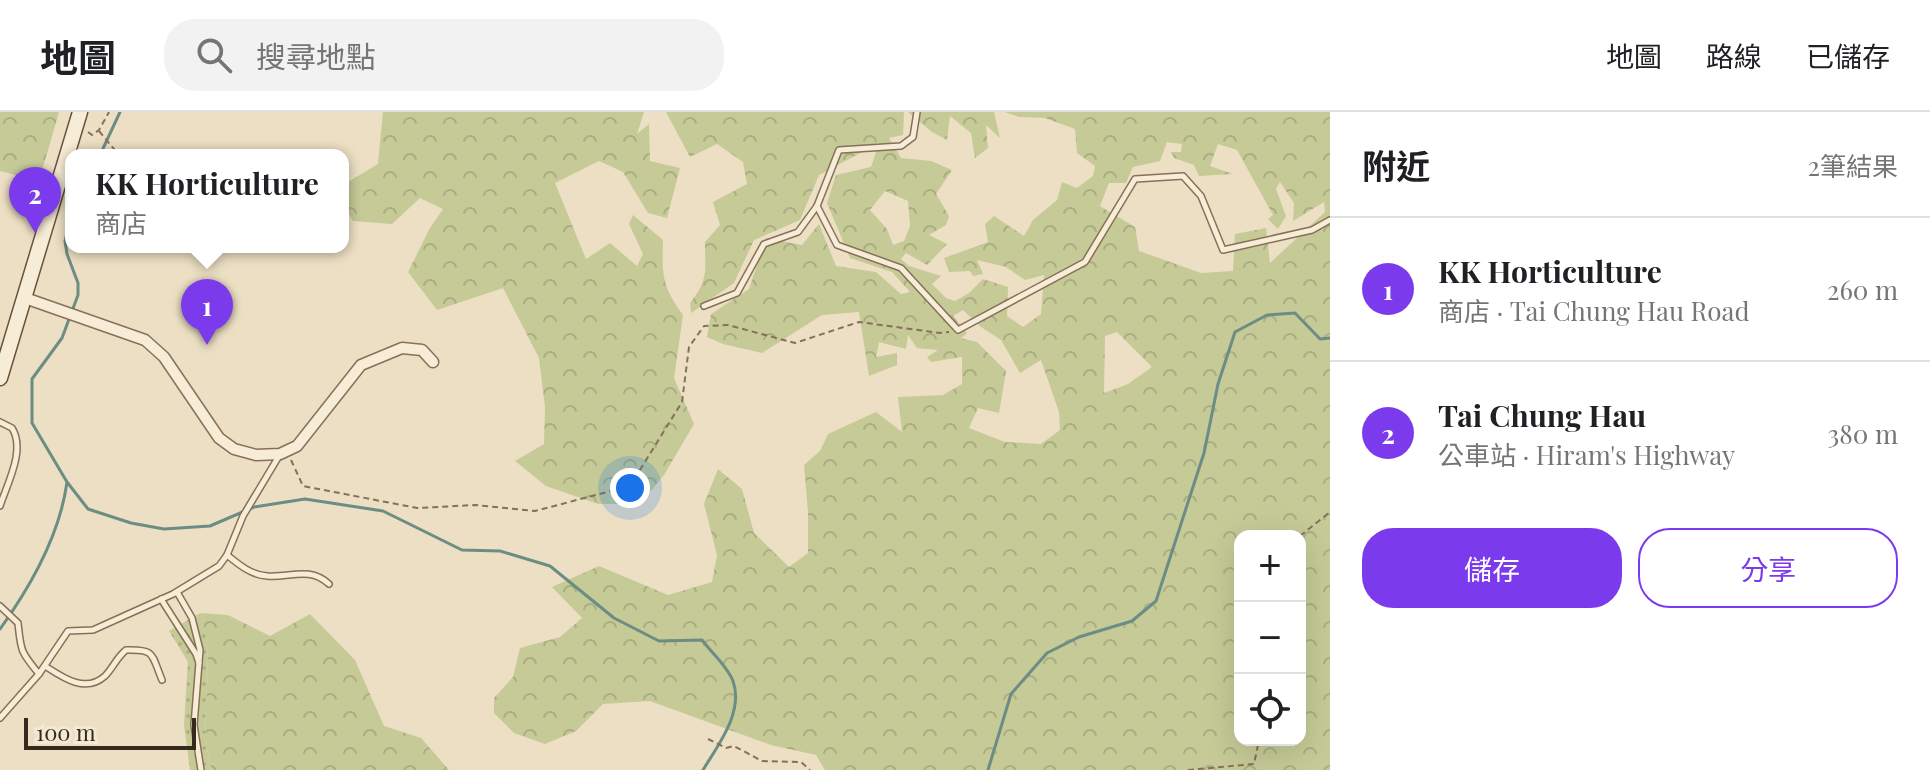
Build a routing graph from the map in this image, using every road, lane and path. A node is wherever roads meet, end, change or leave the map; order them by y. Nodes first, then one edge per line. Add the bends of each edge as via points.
1 (80, 112) edge
2 (109, 112) edge
3 (917, 112) edge
4 (84, 128) dead end
5 (99, 130) junction
6 (69, 149) edge
7 (114, 149) edge
8 (65, 163) edge
9 (817, 206) junction
10 (1330, 220) edge
11 (25, 298) junction
12 (704, 306) joint
13 (704, 326) junction
14 (958, 330) junction
15 (433, 362) dead end
16 (1, 373) edge
17 (0, 422) edge
18 (284, 453) junction
19 (0, 506) edge
20 (1330, 512) edge
21 (1306, 531) edge
22 (227, 555) junction
23 (329, 584) dead end
24 (177, 592) junction
25 (161, 599) junction
26 (0, 606) edge
27 (45, 666) junction
28 (199, 672) junction
29 (39, 674) junction
30 (162, 680) dead end
31 (0, 718) edge
32 (708, 739) dead end
33 (1258, 746) edge
34 (201, 770) edge
35 (810, 770) edge
36 (1188, 770) edge

1 - 6 main road
2 - 5 path
3 - 9 lane via 913,137 901,146 839,150
4 - 5 path via 92,135
5 - 7 path
8 - 11 main road
9 - 12 lane via 798,232 764,244 737,293
9 - 14 lane via 837,245 901,268
10 - 14 lane via 1312,230 1223,250 1201,196 1183,176 1135,179 1085,262
11 - 16 main road
11 - 18 street via 138,336 156,347 219,438 256,455
12 - 13 path
13 - 14 path via 728,325 795,343 859,322 940,333
13 - 18 path via 689,347 682,402 630,486 535,511 475,505 417,508 303,486
15 - 18 street via 422,350 402,348 361,365 297,446
17 - 19 lane via 12,428 17,451
18 - 22 lane via 243,516
20 - 21 path
22 - 23 lane via 256,574 304,573
22 - 24 lane via 208,575
24 - 25 lane
24 - 28 lane via 196,628
25 - 27 lane via 93,630 68,631
25 - 28 lane via 196,654
26 - 29 lane via 18,623 19,646
27 - 29 lane
27 - 30 lane via 73,683 91,682 103,677 126,650 145,649
28 - 34 lane via 194,725
29 - 31 lane
32 - 35 path via 762,761 801,762
33 - 36 path via 1254,764

